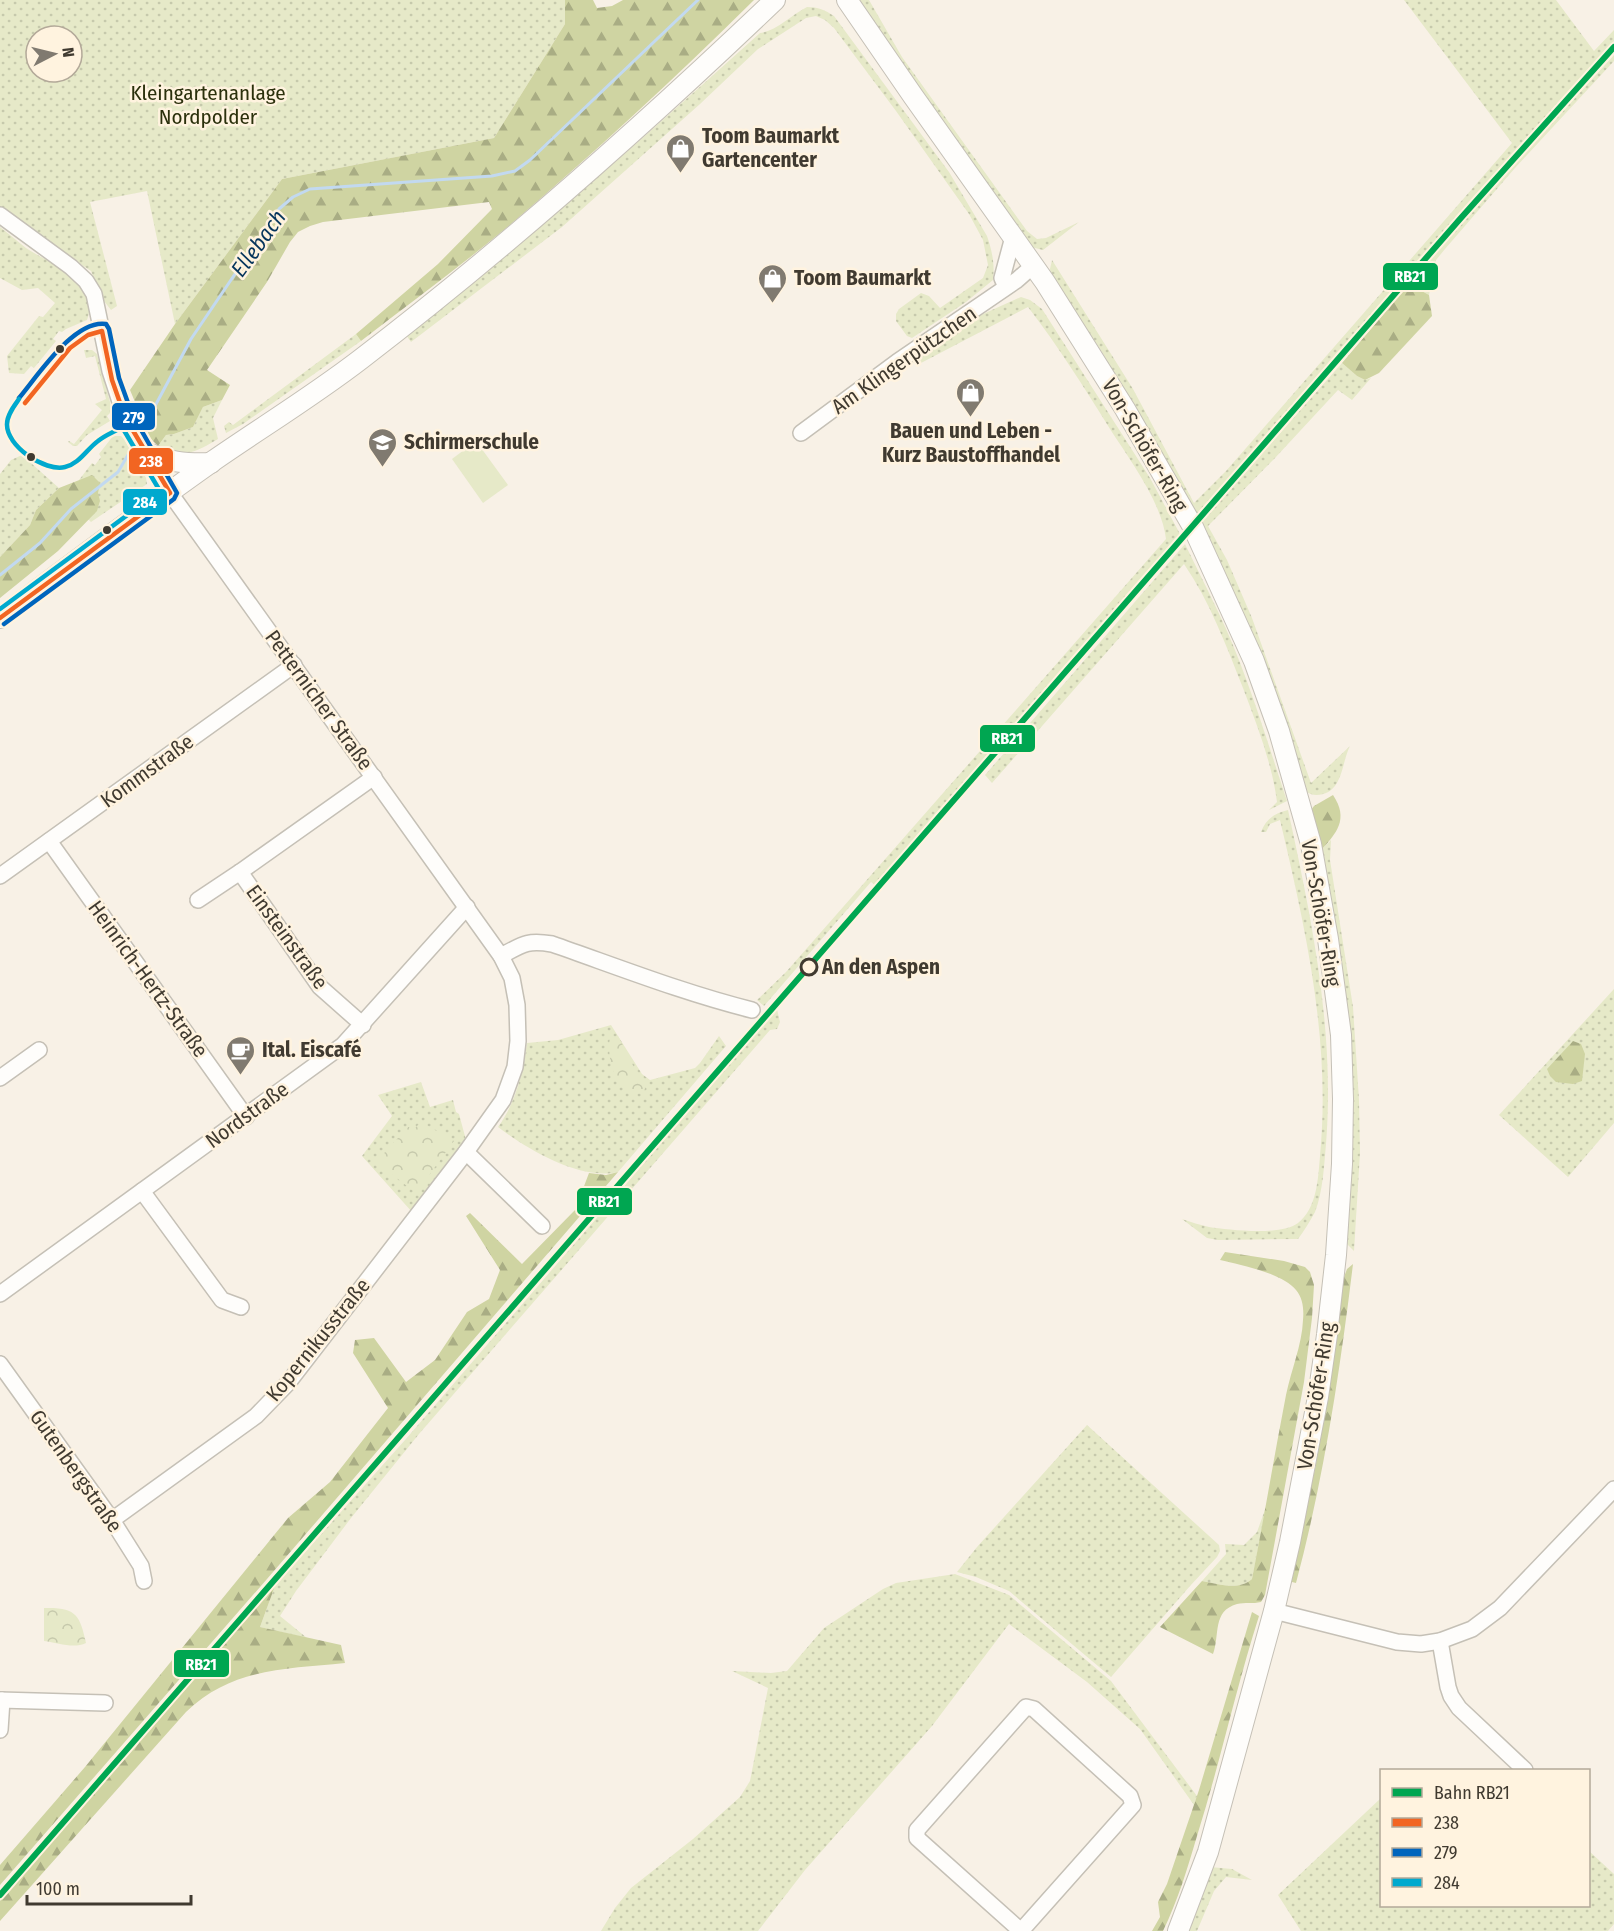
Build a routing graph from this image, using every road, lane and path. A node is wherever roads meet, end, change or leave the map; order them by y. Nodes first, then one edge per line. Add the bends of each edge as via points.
1 (775, 0) edge
2 (836, 0) edge
3 (852, 8) edge
4 (0, 215) edge
5 (1013, 237) junction
6 (1034, 265) junction
7 (1006, 287) junction
8 (801, 433) dead end
9 (142, 448) junction
10 (211, 463) junction
11 (170, 493) junction
12 (0, 618) edge
13 (294, 665) junction
14 (374, 777) junction
15 (49, 841) junction
16 (240, 872) junction
17 (0, 876) edge
18 (198, 900) dead end
19 (467, 908) junction
20 (501, 956) junction
21 (752, 1010) dead end
22 (363, 1025) junction
23 (39, 1050) dead end
24 (0, 1078) edge
25 (246, 1117) junction
26 (466, 1152) junction
27 (142, 1191) junction
28 (542, 1226) dead end
29 (0, 1294) edge
30 (241, 1307) dead end
31 (0, 1364) edge
32 (1614, 1489) edge
33 (112, 1520) junction
34 (144, 1581) dead end
35 (1274, 1611) junction
36 (1440, 1641) junction
37 (1, 1700) edge
38 (105, 1702) dead end
39 (0, 1730) edge
40 (1524, 1769) edge
41 (1021, 1931) edge
42 (1178, 1931) edge

1 - 10 main road via 684,88 515,235 361,359
2 - 3 main road, Von-Schöfer-Ring
3 - 5 main road, Von-Schöfer-Ring
4 - 9 street, Petternicher Straße via 71,267 94,294 110,371 130,429
5 - 6 main road, Von-Schöfer-Ring
5 - 7 street via 1002,278
6 - 7 street, Am Klingerpützchen
6 - 35 main road, Von-Schöfer-Ring via 1173,490 1229,604 1279,731 1311,844 1326,927 1341,1035 1343,1099 1336,1255 1318,1396
7 - 8 street, Am Klingerpützchen
9 - 10 main road via 169,461
9 - 11 street, Petternicher Straße
10 - 11 main road
11 - 12 main road
11 - 13 street, Petternicher Straße
13 - 14 street, Petternicher Straße
13 - 15 street, Kommstraße
14 - 16 street, Einsteinstraße
14 - 19 street, Petternicher Straße
15 - 17 street, Kommstraße
15 - 25 street, Heinrich-Hertz-Straße
16 - 18 street, Einsteinstraße
16 - 22 street, Einsteinstraße via 320,987
19 - 20 street, Kopernikusstraße
19 - 22 street, Nordstraße
20 - 21 street via 534,941 552,944
20 - 26 street, Kopernikusstraße via 512,978 517,1005 515,1067 503,1100
22 - 25 street, Nordstraße via 343,1045
23 - 24 street
25 - 27 street, Nordstraße
26 - 28 street
26 - 33 street, Kopernikusstraße via 288,1383 256,1416
27 - 29 street, Nordstraße
27 - 30 street via 222,1300
31 - 33 street, Gutenbergstraße
32 - 36 street via 1500,1608 1472,1629
33 - 34 street, Gutenbergstraße via 141,1566
35 - 36 street via 1397,1642
35 - 42 main road, Von-Schöfer-Ring via 1208,1852
36 - 40 street via 1451,1696
37 - 38 street
37 - 39 street
41 - 41 street via 1133,1805 1130,1796 1034,1709 1026,1707 917,1830 917,1838

